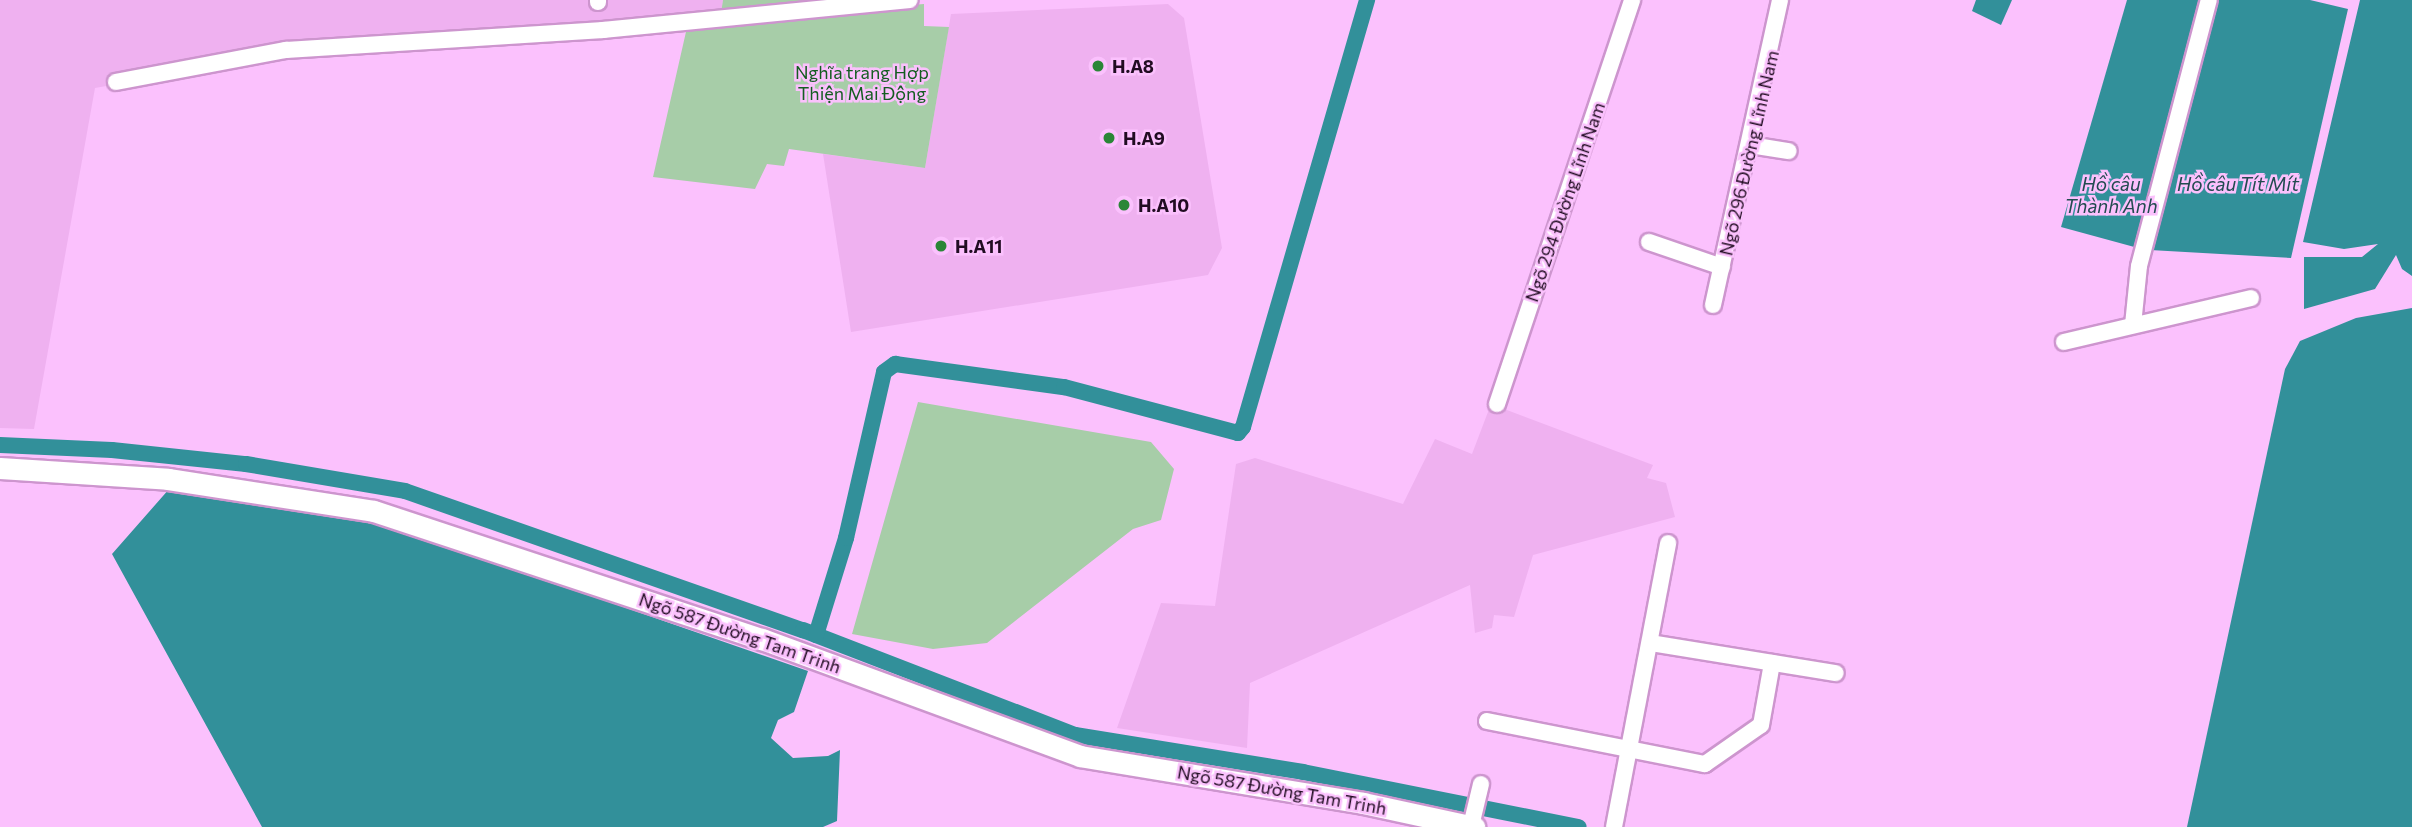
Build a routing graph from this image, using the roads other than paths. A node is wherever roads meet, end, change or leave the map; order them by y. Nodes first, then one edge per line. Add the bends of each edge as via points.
1 (910, 0) edge
2 (1633, 0) edge
3 (1780, 0) edge
4 (2209, 0) edge
5 (116, 82) dead end
6 (1750, 145) junction
7 (1788, 151) dead end
8 (1650, 243) dead end
9 (1722, 267) junction
10 (2252, 298) dead end
11 (1713, 305) dead end
12 (2133, 325) junction
13 (2064, 342) dead end
14 (1497, 404) dead end
15 (0, 468) edge
16 (1668, 543) dead end
17 (1650, 643) junction
18 (1772, 663) junction
19 (1836, 673) dead end
20 (1487, 721) dead end
21 (1630, 749) junction
22 (1480, 789) dead end
23 (1473, 823) edge
24 (1615, 825) edge

1 - 5 street via 603,30 286,50
2 - 14 street, Ngõ 294 Đường Lĩnh Nam
3 - 6 street, Ngõ 296 Đường Lĩnh Nam
4 - 12 street via 2139,266
6 - 7 street
6 - 9 street, Ngõ 296 Đường Lĩnh Nam
8 - 9 street
9 - 11 street, Ngõ 296 Đường Lĩnh Nam
10 - 12 street
12 - 13 street
15 - 23 street, Ngõ 587 Đường Tam Trinh via 168,479 374,511 762,639 1080,756
16 - 17 street
17 - 18 street
17 - 21 street
18 - 19 street
18 - 21 street via 1761,725 1705,764
20 - 21 street
21 - 24 street
22 - 23 street

